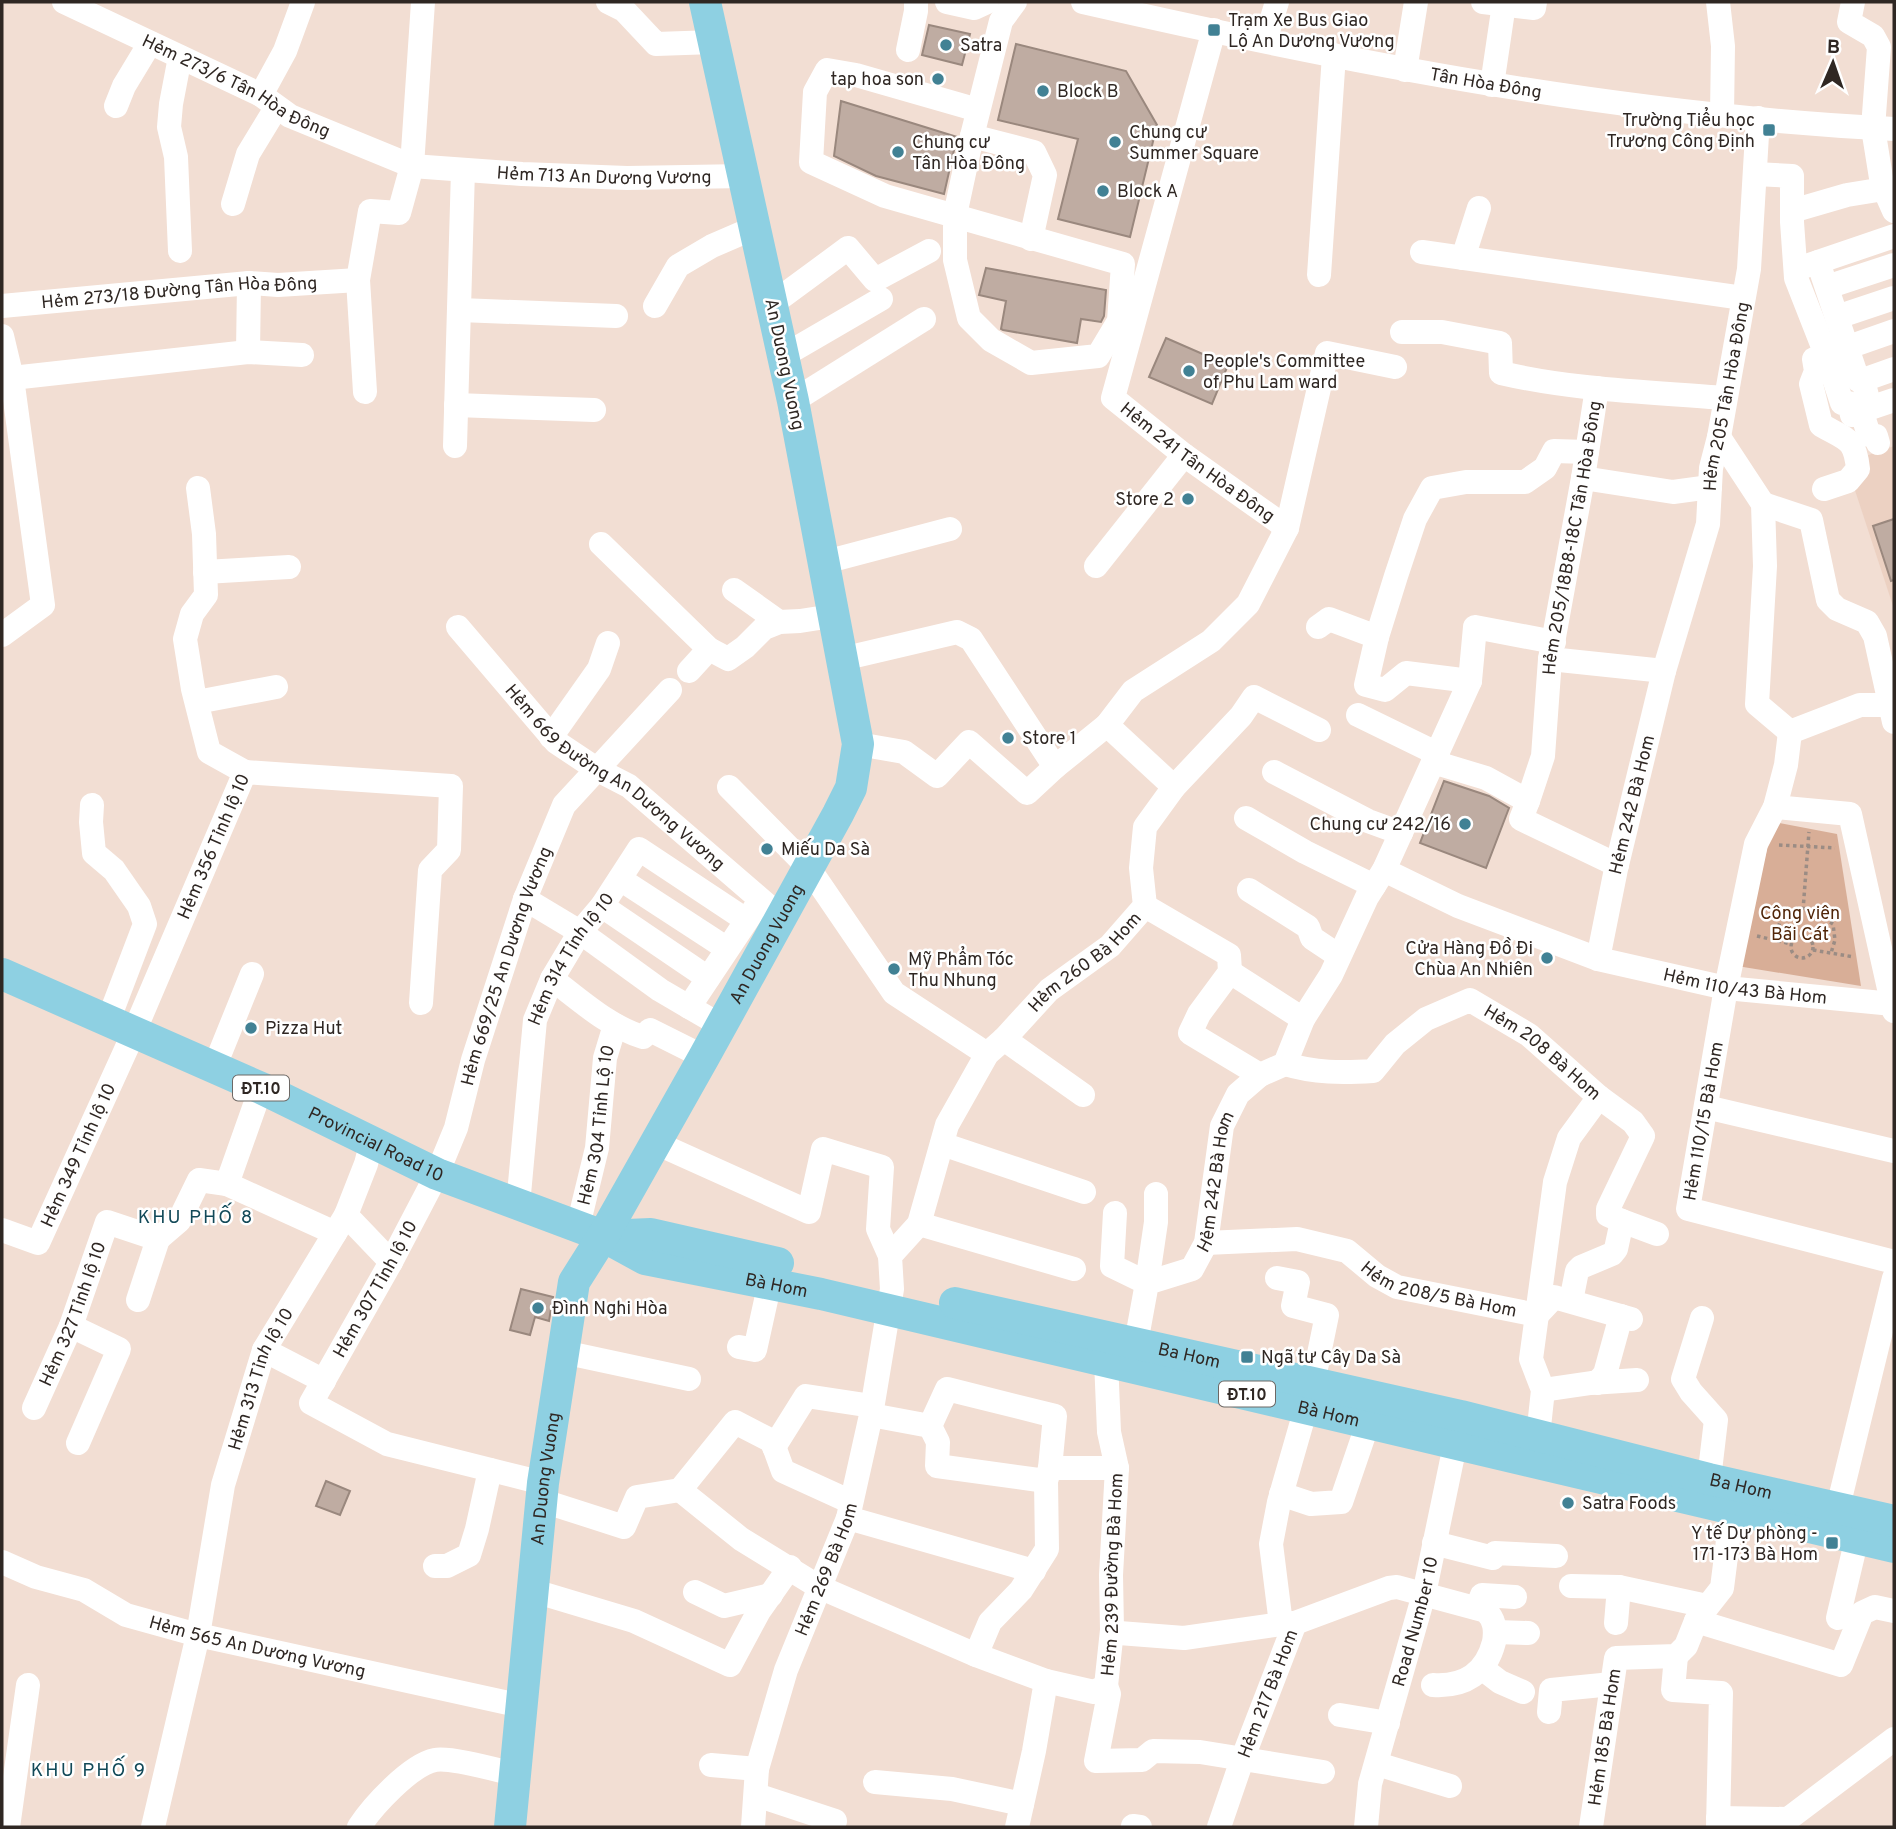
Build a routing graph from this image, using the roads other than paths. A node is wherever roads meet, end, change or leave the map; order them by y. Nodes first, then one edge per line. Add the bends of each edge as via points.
1 (64, 2) edge
2 (303, 2) edge
3 (423, 2) edge
4 (608, 2) edge
5 (705, 2) edge
6 (916, 2) edge
7 (947, 2) edge
8 (987, 2) edge
9 (1015, 2) edge
10 (1083, 2) edge
11 (1277, 2) edge
12 (1416, 2) edge
13 (1535, 2) edge
14 (1718, 2) edge
15 (1853, 2) edge
16 (1494, 3) edge
17 (1157, 10) edge
18 (1214, 30) junction
19 (1265, 41) junction
20 (714, 42) junction
21 (150, 43) junction
22 (908, 50) dead end
23 (1334, 55) junction
24 (180, 57) junction
25 (1405, 70) junction
26 (1492, 85) junction
27 (268, 102) junction
28 (116, 106) dead end
29 (978, 110) junction
30 (1722, 114) junction
31 (1758, 118) junction
32 (1884, 128) edge
33 (972, 135) junction
34 (412, 166) junction
35 (463, 170) junction
36 (1755, 174) junction
37 (745, 176) junction
38 (1889, 200) edge
39 (233, 204) dead end
40 (1479, 208) dead end
41 (1792, 211) junction
42 (955, 215) junction
43 (756, 227) junction
44 (1894, 236) edge
45 (1031, 239) junction
46 (180, 251) dead end
47 (929, 251) dead end
48 (1422, 252) dead end
49 (1463, 258) junction
50 (1894, 265) edge
51 (1807, 266) junction
52 (1320, 275) dead end
53 (358, 280) junction
54 (249, 283) junction
55 (1827, 287) junction
56 (1744, 298) junction
57 (1894, 298) edge
58 (881, 299) dead end
59 (772, 304) junction
60 (2, 306) edge
61 (655, 306) dead end
62 (460, 310) junction
63 (616, 316) dead end
64 (1837, 317) junction
65 (923, 319) dead end
66 (1894, 331) edge
67 (1402, 332) dead end
68 (2, 336) edge
69 (1836, 351) junction
70 (248, 352) junction
71 (302, 355) dead end
72 (783, 356) junction
73 (1395, 367) dead end
74 (1894, 369) edge
75 (12, 378) junction
76 (1863, 380) junction
77 (1597, 388) junction
78 (365, 392) dead end
79 (1724, 398) junction
80 (1894, 400) edge
81 (793, 401) junction
82 (456, 405) junction
83 (594, 410) dead end
84 (1866, 410) junction
85 (1718, 437) junction
86 (1876, 445) edge
87 (455, 446) dead end
88 (1587, 452) junction
89 (1184, 455) junction
90 (1583, 478) junction
91 (1710, 487) junction
92 (198, 488) dead end
93 (1824, 489) dead end
94 (1763, 504) junction
95 (1287, 528) junction
96 (950, 529) dead end
97 (601, 544) dead end
98 (825, 562) junction
99 (1096, 566) dead end
100 (289, 567) dead end
101 (205, 572) junction
102 (734, 590) dead end
103 (832, 616) junction
104 (779, 622) junction
105 (458, 627) dead end
106 (1318, 627) dead end
107 (2, 635) edge
108 (1377, 637) junction
109 (608, 643) dead end
110 (709, 649) junction
111 (1552, 650) junction
112 (842, 659) junction
113 (689, 671) dead end
114 (1664, 671) junction
115 (1470, 681) junction
116 (276, 687) dead end
117 (670, 690) dead end
118 (197, 702) junction
119 (1892, 713) edge
120 (1358, 715) dead end
121 (1107, 725) junction
122 (1319, 730) dead end
123 (1790, 732) junction
124 (551, 737) junction
125 (858, 744) junction
126 (1436, 758) junction
127 (1055, 767) junction
128 (598, 770) junction
129 (245, 772) junction
130 (1273, 772) dead end
131 (729, 787) dead end
132 (1174, 788) junction
133 (1528, 802) junction
134 (92, 805) dead end
135 (1775, 807) junction
136 (1247, 818) dead end
137 (1401, 833) junction
138 (1617, 865) junction
139 (808, 867) junction
140 (1379, 878) junction
141 (620, 879) junction
142 (1249, 890) dead end
143 (525, 899) junction
144 (602, 906) junction
145 (1144, 906) junction
146 (771, 908) junction
147 (746, 920) junction
148 (580, 933) junction
149 (726, 948) junction
150 (1339, 956) junction
151 (1598, 959) junction
152 (1230, 972) junction
153 (2, 974) edge
154 (252, 974) dead end
155 (708, 978) junction
156 (552, 979) junction
157 (1726, 988) junction
158 (421, 1003) dead end
159 (690, 1007) junction
160 (1894, 1008) edge
161 (1303, 1019) junction
162 (615, 1024) junction
163 (720, 1025) junction
164 (121, 1027) junction
165 (995, 1046) junction
166 (704, 1058) junction
167 (1285, 1064) junction
168 (214, 1068) junction
169 (1259, 1075) junction
170 (261, 1088) junction
171 (1083, 1095) dead end
172 (1599, 1097) junction
173 (1706, 1107) junction
174 (372, 1141) junction
175 (656, 1143) junction
176 (942, 1144) junction
177 (1894, 1151) edge
178 (437, 1174) junction
179 (227, 1184) junction
180 (1084, 1192) dead end
181 (1156, 1194) dead end
182 (518, 1205) junction
183 (1115, 1213) dead end
184 (1622, 1221) junction
185 (340, 1224) junction
186 (919, 1224) junction
187 (2, 1230) edge
188 (590, 1231) junction
189 (1657, 1234) dead end
190 (158, 1239) junction
191 (1206, 1243) junction
192 (890, 1256) junction
193 (391, 1262) junction
194 (1894, 1262) edge
195 (1074, 1269) dead end
196 (1277, 1278) dead end
197 (1894, 1278) edge
198 (770, 1282) junction
199 (1147, 1283) junction
200 (889, 1299) junction
201 (138, 1300) dead end
202 (1571, 1301) junction
203 (1536, 1315) junction
204 (1702, 1318) dead end
205 (71, 1326) junction
206 (1136, 1343) junction
207 (740, 1347) dead end
208 (264, 1350) junction
209 (564, 1352) junction
210 (1106, 1360) junction
211 (1884, 1360) edge
212 (689, 1379) dead end
213 (1637, 1380) dead end
214 (324, 1381) junction
215 (1597, 1383) junction
216 (1543, 1390) junction
217 (1310, 1395) junction
218 (34, 1408) dead end
219 (871, 1411) junction
220 (1368, 1423) junction
221 (930, 1426) junction
222 (1458, 1430) junction
223 (1538, 1436) junction
224 (78, 1443) dead end
225 (774, 1447) junction
226 (1117, 1468) junction
227 (490, 1470) junction
228 (1048, 1475) junction
229 (1709, 1479) junction
230 (680, 1490) junction
231 (543, 1492) junction
232 (1281, 1494) junction
233 (1838, 1507) junction
234 (1732, 1509) junction
235 (850, 1510) junction
236 (1894, 1521) edge
237 (1857, 1538) junction
238 (1434, 1543) junction
239 (1894, 1547) edge
240 (1556, 1556) dead end
241 (2, 1562) edge
242 (435, 1566) dead end
243 (790, 1567) junction
244 (1034, 1571) junction
245 (1571, 1586) dead end
246 (819, 1587) junction
247 (1619, 1587) junction
248 (534, 1591) junction
249 (695, 1592) dead end
250 (1424, 1594) junction
251 (771, 1595) junction
252 (1515, 1597) dead end
253 (1477, 1608) junction
254 (1894, 1611) edge
255 (1701, 1614) junction
256 (1838, 1618) dead end
257 (1288, 1623) junction
258 (1616, 1623) dead end
259 (1112, 1630) junction
260 (1496, 1632) junction
261 (1528, 1633) dead end
262 (198, 1634) junction
263 (976, 1655) junction
264 (1676, 1656) junction
265 (1483, 1669) junction
266 (1046, 1681) junction
267 (1612, 1684) junction
268 (27, 1685) dead end
269 (1433, 1685) dead end
270 (1106, 1686) junction
271 (1523, 1692) dead end
272 (522, 1706) junction
273 (1549, 1712) dead end
274 (1340, 1715) dead end
275 (1388, 1723) junction
276 (1894, 1738) edge
277 (1242, 1760) junction
278 (1377, 1764) junction
279 (711, 1765) dead end
280 (757, 1769) junction
281 (1323, 1772) dead end
282 (514, 1774) junction
283 (875, 1782) dead end
284 (1450, 1786) dead end
285 (756, 1795) junction
286 (1019, 1816) edge
287 (835, 1821) dead end
288 (1718, 1823) edge
289 (8, 1827) edge
290 (153, 1827) edge
291 (359, 1827) edge
292 (510, 1827) edge
293 (753, 1827) edge
294 (1219, 1827) edge
295 (1366, 1827) edge
296 (1591, 1827) edge

1 - 21 street, Hẻm 273/6 Tân Hòa Đông
2 - 27 street
3 - 34 street
4 - 20 street via 624,10 656,44
5 - 20 main road, An Duong Vuong
6 - 22 street
7 - 8 street via 974,8
9 - 29 street via 1000,21
10 - 17 street, Tân Hòa Đông
11 - 19 street
12 - 25 street
13 - 16 street via 1534,8
14 - 30 street
15 - 32 street via 1849,22 1873,36 1879,47
16 - 26 street
17 - 18 street, Tân Hòa Đông
18 - 19 street, Tân Hòa Đông
18 - 89 street, Hẻm 241 Tân Hòa Đông via 1113,398
19 - 23 street, Tân Hòa Đông
20 - 37 main road, An Duong Vuong
21 - 24 street, Hẻm 273/6 Tân Hòa Đông
21 - 28 street
23 - 25 street, Tân Hòa Đông
23 - 52 street
24 - 27 street, Hẻm 273/6 Tân Hòa Đông
24 - 46 street via 169,127 176,157
25 - 26 street, Tân Hòa Đông
26 - 30 street, Tân Hòa Đông
27 - 34 street, Hẻm 273/6 Tân Hòa Đông via 290,117
27 - 39 street
29 - 33 street
29 - 42 street via 827,71 815,92 811,162 885,196
30 - 31 street, Tân Hòa Đông
31 - 32 street, Tân Hòa Đông
31 - 36 street, Hẻm 205 Tân Hòa Đông
32 - 38 street via 1881,184
33 - 42 street
33 - 45 street via 1034,152 1045,175
34 - 35 street, Hẻm 273/6 Tân Hòa Đông
34 - 53 street via 399,213 370,211
35 - 37 street, Hẻm 713 An Dương Vương via 627,178
35 - 62 street
36 - 41 street via 1792,176
36 - 56 street, Hẻm 205 Tân Hòa Đông
37 - 43 main road, An Duong Vuong
38 - 41 street via 1847,195
40 - 49 street
41 - 51 street
42 - 45 street
42 - 45 street via 955,260 969,318 991,340 1031,363 1098,356 1119,321 1123,264
43 - 59 main road, An Duong Vuong
43 - 61 street via 678,266
44 - 51 street
47 - 59 street via 875,280 848,248
48 - 49 street
49 - 56 street
50 - 55 street
51 - 55 street
51 - 69 street via 1796,278
53 - 54 street, Hẻm 273/18 Đường Tân Hòa Đông
53 - 78 street
54 - 60 street, Hẻm 273/18 Đường Tân Hòa Đông
54 - 70 street
55 - 64 street
56 - 79 street, Hẻm 205 Tân Hòa Đông
57 - 64 street
58 - 72 street
59 - 72 main road, An Duong Vuong
62 - 63 street
62 - 82 street
64 - 69 street
65 - 81 street
66 - 69 street
67 - 77 street via 1442,332 1500,343 1501,373
68 - 75 street
69 - 76 street via 1858,380
69 - 84 street via 1842,403 1849,403 1852,415
69 - 86 street via 1814,359 1811,384 1821,425 1850,442
70 - 71 street
70 - 75 street
72 - 81 main road, An Duong Vuong
73 - 95 street via 1327,353
74 - 76 street
75 - 107 street via 43,606
76 - 84 street
77 - 79 street
77 - 88 street, Hẻm 205/18B8-18C Tân Hòa Đông
79 - 85 street, Hẻm 205 Tân Hòa Đông
80 - 84 street
81 - 98 main road, An Duong Vuong
82 - 83 street
82 - 87 street
84 - 86 street via 1869,435 1875,436
85 - 91 street, Hẻm 205 Tân Hòa Đông
85 - 94 street
86 - 93 street via 1848,481
88 - 90 street, Hẻm 205/18B8-18C Tân Hòa Đông
88 - 108 street via 1554,452 1545,468 1525,482 1466,482 1432,488 1416,519
89 - 95 street, Hẻm 241 Tân Hòa Đông
89 - 99 street
90 - 91 street via 1673,492
90 - 111 street, Hẻm 205/18B8-18C Tân Hòa Đông
91 - 114 street, Hẻm 205 Tân Hòa Đông via 1708,524
92 - 101 street
94 - 119 street via 1811,520 1828,600 1836,609 1867,622 1875,636
94 - 123 street via 1765,566 1757,704
95 - 121 street via 1248,604 1211,641 1133,691
96 - 98 street
97 - 110 street
98 - 103 main road, An Duong Vuong
100 - 101 street
101 - 118 street via 206,595 192,614 185,639
102 - 104 street
103 - 104 street
103 - 112 main road, An Duong Vuong
104 - 110 street via 764,628 728,659
105 - 124 street, Hẻm 669 Đường An Dương Vương
106 - 108 street via 1329,619
108 - 115 street via 1366,685 1385,690 1406,673
109 - 124 street via 599,669
110 - 113 street
111 - 114 street
111 - 115 street via 1475,626
111 - 133 street, Hẻm 205/18B8-18C Tân Hòa Đông via 1543,756
112 - 125 main road, An Duong Vuong
112 - 127 street via 957,632 971,639
114 - 138 street, Hẻm 242 Bà Hom
115 - 126 street
116 - 118 street
117 - 128 street, Hẻm 669/25 An Dương Vương
118 - 129 street via 209,752
119 - 123 street via 1860,705
120 - 126 street
121 - 127 street
121 - 132 street
122 - 132 street, Hẻm 260 Bà Hom via 1254,697
123 - 135 street, Hẻm 110/15 Bà Hom
124 - 128 street, Hẻm 669 Đường An Dương Vương
125 - 127 street via 904,752 937,776 969,742 1027,793
125 - 139 main road, An Duong Vuong via 851,788
126 - 133 street via 1486,778
126 - 137 street
128 - 143 street, Hẻm 669/25 An Dương Vương via 564,805
128 - 146 street, Hẻm 669 Đường An Dương Vương via 629,786
129 - 158 street, Hẻm 356 Tỉnh lộ 10 via 451,786 449,850 430,870
129 - 164 street, Hẻm 356 Tỉnh lộ 10
130 - 137 street
131 - 139 street
132 - 145 street, Hẻm 260 Bà Hom via 1145,827
133 - 138 street via 1521,819
134 - 164 street via 94,853 114,870 139,906 145,924
135 - 157 street, Hẻm 110/15 Bà Hom via 1756,844
135 - 160 street via 1850,814
136 - 140 street via 1305,852
137 - 140 street
138 - 151 street, Hẻm 242 Bà Hom
139 - 146 main road, An Duong Vuong
139 - 165 street via 894,993
140 - 150 street
140 - 151 street
141 - 144 street, Hẻm 314 Tỉnh lộ 10
141 - 147 street, Hẻm 314 Tỉnh lộ 10 via 639,849
141 - 149 street
142 - 150 street via 1308,927 1312,938
143 - 148 street
143 - 178 street, Hẻm 669/25 An Dương Vương via 456,1128
144 - 148 street, Hẻm 314 Tỉnh lộ 10
144 - 155 street
145 - 152 street via 1229,955
145 - 165 street, Hẻm 260 Bà Hom via 1110,946 1049,990
146 - 147 street
146 - 163 main road, An Duong Vuong
147 - 149 street
148 - 156 street, Hẻm 314 Tỉnh lộ 10
148 - 159 street
149 - 155 street
150 - 161 street
151 - 157 street, Hẻm 110/43 Bà Hom
152 - 161 street
152 - 169 street via 1190,1034
153 - 164 main road, Provincial Road 10 / ĐT.10
154 - 168 street
155 - 159 street
156 - 162 street
156 - 182 street, Hẻm 314 Tỉnh lộ 10 via 535,1020
157 - 160 street, Hẻm 110/43 Bà Hom
157 - 173 street, Hẻm 110/15 Bà Hom
159 - 163 street
161 - 167 street
162 - 166 street via 643,1037 650,1030
162 - 188 street, Hẻm 304 Tỉnh Lộ 10 via 605,1058
163 - 166 main road, An Duong Vuong
164 - 168 main road, Provincial Road 10 / ĐT.10
164 - 187 street, Hẻm 349 Tỉnh lộ 10 via 38,1243
165 - 171 street
165 - 176 street, Hẻm 260 Bà Hom via 947,1125
166 - 175 main road, An Duong Vuong
167 - 169 street, Hẻm 242 Bà Hom
167 - 172 street, Hẻm 208 Bà Hom via 1311,1071 1373,1071 1395,1044 1426,1020 1470,1000 1529,1035
168 - 170 main road, Provincial Road 10 / ĐT.10
169 - 191 street, Hẻm 242 Bà Hom via 1238,1094 1222,1126
170 - 174 main road, Provincial Road 10 / ĐT.10
170 - 179 street
172 - 184 street via 1633,1122 1643,1136 1608,1209 1608,1215
172 - 203 street, Hẻm 208 Bà Hom via 1569,1139 1555,1182
173 - 177 street
173 - 194 street, Hẻm 110/15 Bà Hom via 1688,1209
174 - 178 main road, Provincial Road 10 / ĐT.10
174 - 185 street, Hẻm 313 Tỉnh lộ 10
175 - 188 main road, An Duong Vuong
175 - 192 street via 809,1212 823,1149 882,1167 878,1229
176 - 180 street
176 - 186 street, Hẻm 260 Bà Hom
178 - 182 main road, Provincial Road 10 / ĐT.10
178 - 193 street, Hẻm 307 Tỉnh lộ 10
179 - 185 street
179 - 190 street via 199,1180 179,1221
181 - 199 street
182 - 188 main road, Provincial Road 10 / ĐT.10
183 - 199 street via 1112,1266
184 - 189 street
184 - 202 street via 1612,1254 1577,1272
185 - 193 street
185 - 208 street, Hẻm 313 Tỉnh lộ 10
186 - 192 street, Hẻm 260 Bà Hom
186 - 195 street
188 - 198 main road, Bà Hom / ĐT.10 via 645,1259
188 - 200 main road, Ba Hom / ĐT.10 via 651,1234
188 - 209 main road, An Duong Vuong via 574,1282
190 - 201 street
190 - 205 street, Hẻm 327 Tỉnh lộ 10 via 107,1222
191 - 199 street, Hẻm 242 Bà Hom via 1192,1269
191 - 203 street, Hẻm 208/5 Bà Hom via 1297,1240 1347,1251 1397,1287
192 - 200 street
193 - 214 street, Hẻm 307 Tỉnh lộ 10
196 - 217 street, Hẻm 217 Bà Hom via 1298,1282 1293,1306 1327,1315
197 - 211 street
198 - 200 main road, Bà Hom / ĐT.10
198 - 207 street via 755,1350
199 - 206 street
200 - 206 main road, Ba Hom / ĐT.10
200 - 210 main road, Bà Hom / ĐT.10
200 - 219 street, Hẻm 269 Bà Hom
202 - 203 street via 1554,1297
202 - 215 street via 1626,1317 1605,1374
203 - 216 street, Hẻm 208 Bà Hom via 1531,1359
204 - 229 street via 1684,1379 1716,1420
205 - 218 street, Hẻm 327 Tỉnh lộ 10
205 - 224 street via 119,1349
206 - 217 main road, Ba Hom / ĐT.10
208 - 214 street
208 - 262 street, Hẻm 313 Tỉnh lộ 10 via 223,1485
209 - 212 street
209 - 231 main road, An Duong Vuong
210 - 217 main road, Bà Hom / ĐT.10
210 - 226 street, Hẻm 239 Đường Bà Hom via 1109,1432
211 - 233 street
213 - 215 street
214 - 227 street, Hẻm 307 Tỉnh lộ 10 via 312,1403 387,1444
215 - 216 street
216 - 223 street, Hẻm 208 Bà Hom
217 - 220 main road, Bà Hom / ĐT.10
217 - 222 main road, Ba Hom / ĐT.10
217 - 232 street, Hẻm 217 Bà Hom
219 - 221 street
219 - 225 street via 806,1396
219 - 235 street, Hẻm 269 Bà Hom
220 - 222 main road, Bà Hom / ĐT.10
220 - 232 street via 1341,1502 1311,1504
221 - 228 street via 938,1442 937,1466
221 - 228 street via 947,1389 1055,1416
222 - 223 main road, Ba Hom / ĐT.10
222 - 234 main road, Bà Hom / ĐT.10
222 - 238 street, Road Number 10
223 - 229 main road, Ba Hom / ĐT.10
225 - 230 street via 772,1441 735,1422
225 - 235 street via 783,1471
226 - 228 street
226 - 259 street, Hẻm 239 Đường Bà Hom
227 - 231 street
227 - 242 street via 469,1555 447,1566
228 - 244 street via 1047,1549
229 - 233 main road, Ba Hom / ĐT.10
230 - 231 street via 637,1497 624,1527
230 - 243 street, Hẻm 239 Đường Bà Hom via 741,1539
231 - 248 main road, An Duong Vuong
232 - 257 street, Hẻm 217 Bà Hom via 1271,1544
233 - 236 main road, Ba Hom / ĐT.10
234 - 237 main road, Bà Hom / ĐT.10
234 - 255 street via 1722,1588
235 - 244 street
235 - 246 street, Hẻm 269 Bà Hom
237 - 239 main road, Bà Hom / ĐT.10
237 - 256 street
238 - 240 street via 1493,1558 1495,1553
238 - 250 street, Road Number 10
241 - 262 street, Hẻm 565 An Dương Vương via 84,1590 126,1615
243 - 246 street, Hẻm 239 Đường Bà Hom
243 - 251 street
244 - 263 street via 990,1622
245 - 247 street
246 - 263 street, Hẻm 239 Đường Bà Hom
246 - 280 street, Hẻm 269 Bà Hom via 786,1670
247 - 255 street
247 - 258 street
248 - 251 street via 634,1620 730,1665
248 - 272 main road, An Duong Vuong
249 - 251 street via 724,1606
250 - 253 street
250 - 257 street via 1388,1588
250 - 275 street, Road Number 10
252 - 253 street via 1482,1595
253 - 260 street via 1492,1617
254 - 255 street via 1875,1607 1862,1613 1841,1665
255 - 264 street
257 - 259 street via 1184,1638
257 - 277 street, Hẻm 217 Bà Hom
259 - 270 street, Hẻm 239 Đường Bà Hom
260 - 261 street
260 - 265 street
262 - 272 street, Hẻm 565 An Dương Vương
262 - 290 street, Hẻm 313 Tỉnh lộ 10
263 - 266 street, Hẻm 239 Đường Bà Hom
264 - 267 street, Hẻm 185 Bà Hom via 1616,1658
264 - 288 street via 1672,1690 1720,1693
265 - 269 street via 1450,1686
265 - 271 street
266 - 270 street, Hẻm 239 Đường Bà Hom via 1094,1692
266 - 286 street
267 - 273 street via 1551,1690
267 - 296 street, Hẻm 185 Bà Hom
268 - 289 street
270 - 277 street via 1109,1694 1096,1761 1142,1760 1153,1751 1200,1752
272 - 282 main road, An Duong Vuong
274 - 275 street
275 - 278 street, Road Number 10
276 - 288 street via 1788,1819
277 - 281 street
277 - 294 street, Hẻm 217 Bà Hom
278 - 284 street
278 - 295 street, Road Number 10
279 - 280 street
280 - 285 street, Hẻm 269 Bà Hom
282 - 291 street via 435,1760 399,1779
282 - 292 main road, An Duong Vuong
283 - 286 street via 952,1789
285 - 287 street
285 - 293 street, Hẻm 269 Bà Hom

